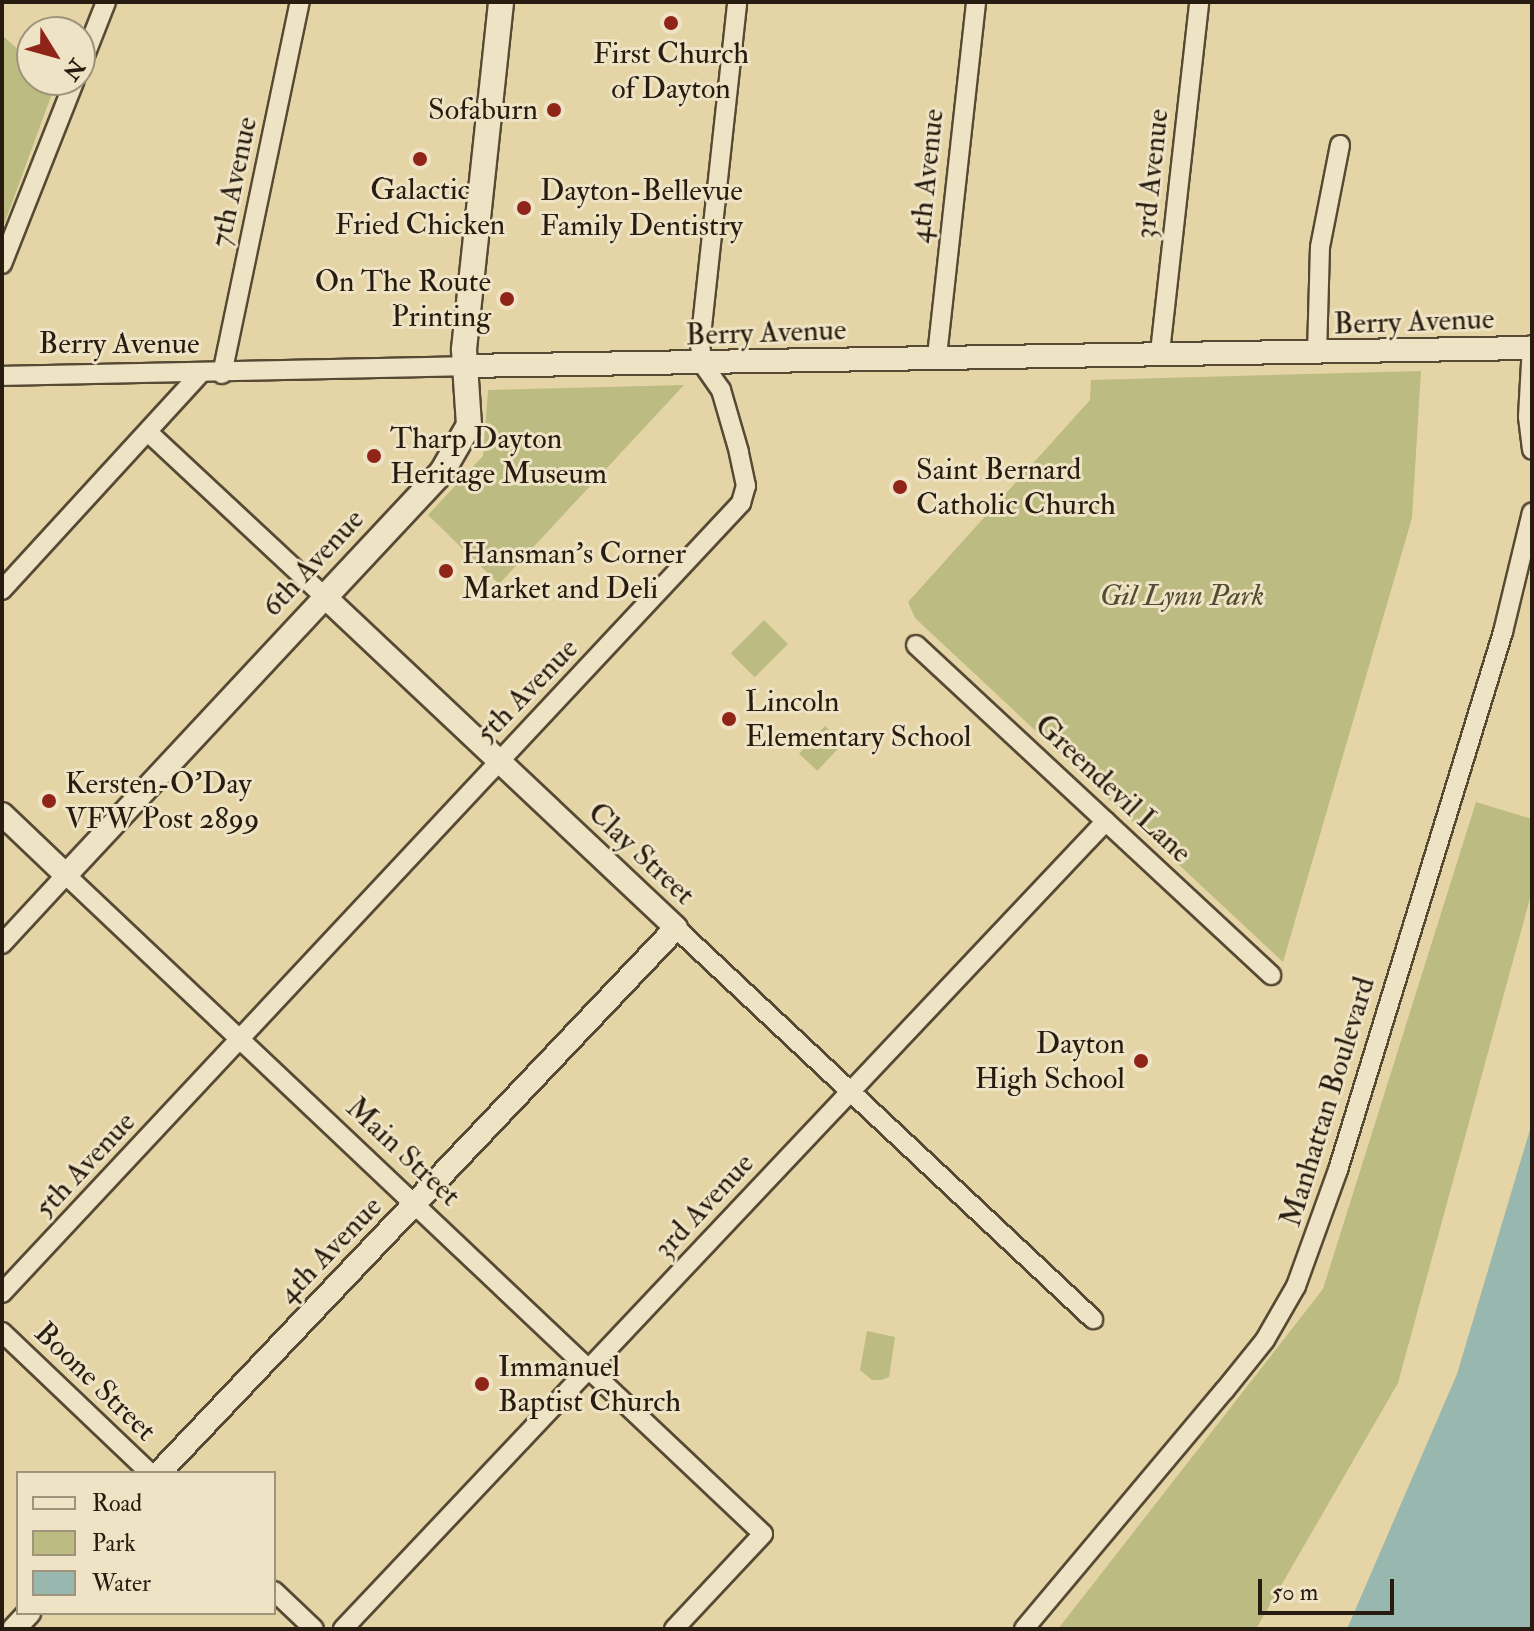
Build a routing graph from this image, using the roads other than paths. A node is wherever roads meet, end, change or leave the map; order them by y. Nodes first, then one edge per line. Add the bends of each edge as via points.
1 (106, 2) edge
2 (300, 2) edge
3 (501, 2) edge
4 (737, 2) edge
5 (976, 2) edge
6 (1199, 2) edge
7 (96, 27) edge
8 (69, 96) edge
9 (1340, 145) dead end
10 (2, 264) edge
11 (1532, 347) edge
12 (1160, 352) junction
13 (1317, 354) junction
14 (937, 356) junction
15 (703, 364) junction
16 (465, 366) junction
17 (201, 373) junction
18 (222, 374) junction
19 (2, 376) edge
20 (149, 433) junction
21 (1532, 450) edge
22 (1532, 512) edge
23 (2, 590) edge
24 (325, 597) junction
25 (916, 645) dead end
26 (499, 761) junction
27 (2, 814) edge
28 (1106, 821) junction
29 (66, 875) junction
30 (676, 928) junction
31 (2, 944) edge
32 (1271, 975) dead end
33 (240, 1040) junction
34 (850, 1091) junction
35 (415, 1206) junction
36 (2, 1293) edge
37 (1093, 1319) dead end
38 (2, 1332) edge
39 (588, 1369) junction
40 (148, 1471) edge
41 (161, 1471) edge
42 (276, 1593) edge
43 (314, 1629) edge
44 (343, 1629) edge
45 (674, 1629) edge
46 (1024, 1629) edge

1 - 7 street
2 - 18 street, 7th Avenue
3 - 16 main road, 6th Avenue
4 - 15 street, 5th Avenue via 700,345
5 - 14 street, 4th Avenue
6 - 12 street, 3rd Avenue
8 - 10 street
9 - 13 street via 1320,247
11 - 13 street, Berry Avenue
11 - 21 street
12 - 13 street, Berry Avenue
12 - 14 street, Berry Avenue
14 - 15 street, Berry Avenue
15 - 16 street, Berry Avenue
15 - 26 street, 5th Avenue via 721,390 739,452 746,486 741,503
16 - 18 street, Berry Avenue
16 - 24 main road, 6th Avenue via 471,413 454,457
17 - 18 street, Berry Avenue
17 - 19 street, Berry Avenue
17 - 20 street
20 - 23 street
20 - 24 street, Clay Street
22 - 46 street, Manhattan Boulevard via 1503,632 1338,1170 1296,1286 1241,1371
24 - 26 street, Clay Street
24 - 29 street, 6th Avenue
25 - 28 street, Greendevil Lane
26 - 30 street, Clay Street
26 - 33 street, 5th Avenue
27 - 29 street, Main Street
28 - 32 street, Greendevil Lane
28 - 34 street, 3rd Avenue
29 - 31 street, 6th Avenue
29 - 33 street, Main Street
30 - 34 street, Clay Street
30 - 35 street, 4th Avenue
33 - 35 street, Main Street
33 - 36 street, 5th Avenue
34 - 37 street, Clay Street
34 - 39 street, 3rd Avenue
35 - 39 street, Main Street
35 - 41 street, 4th Avenue
38 - 40 street, Boone Street
39 - 44 street, 3rd Avenue
39 - 45 street, Main Street via 763,1534
42 - 43 street

